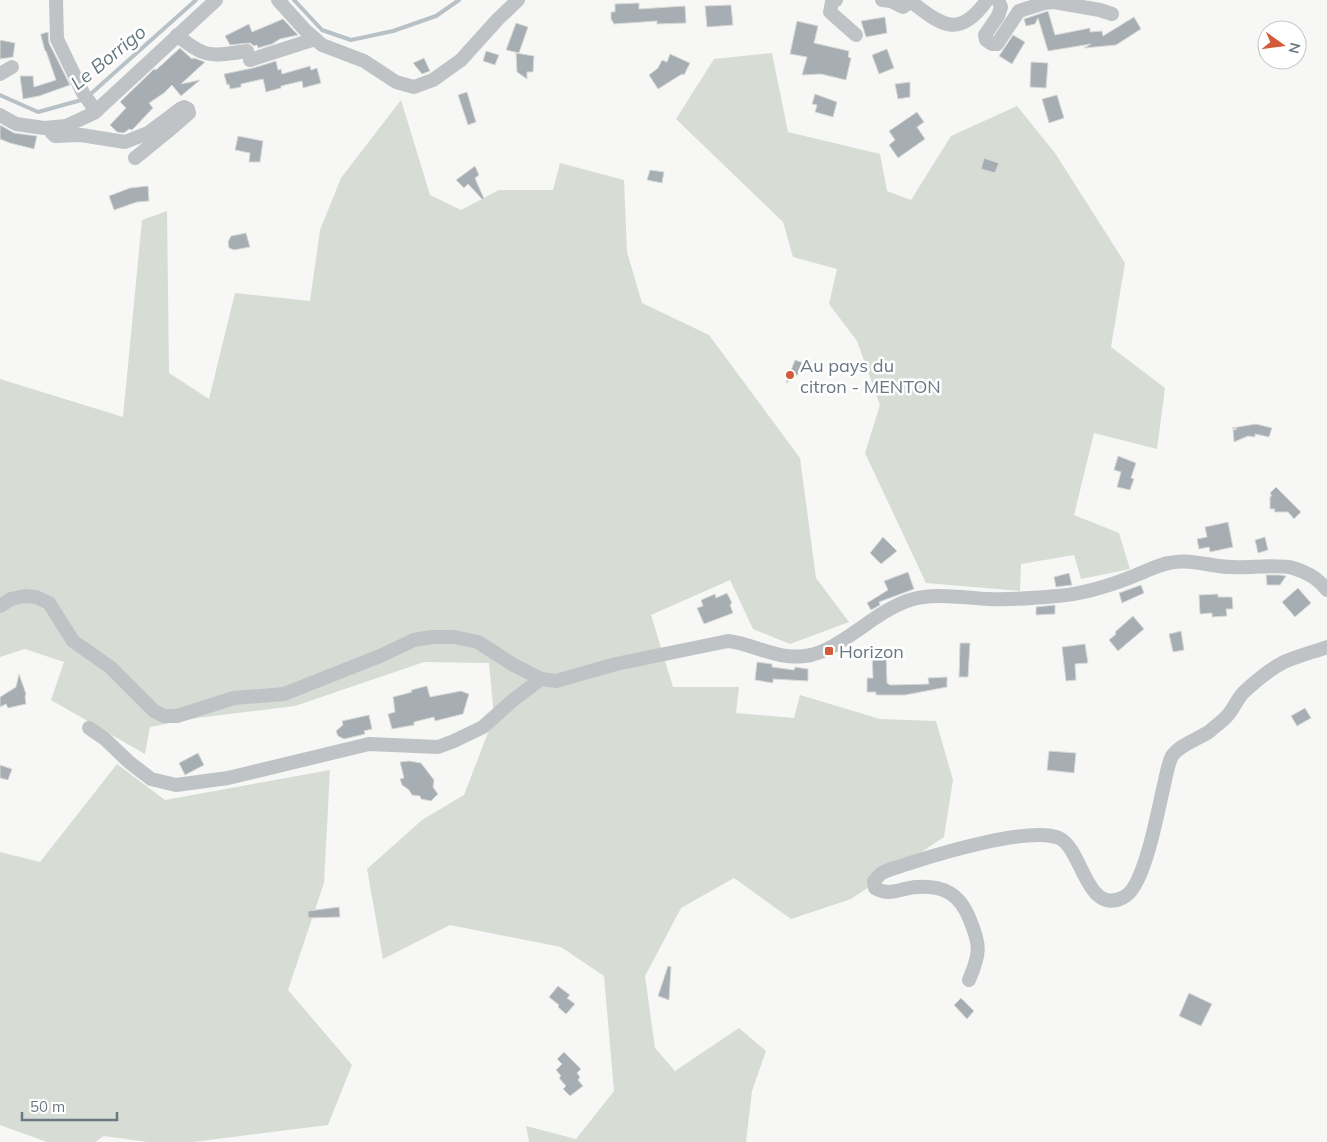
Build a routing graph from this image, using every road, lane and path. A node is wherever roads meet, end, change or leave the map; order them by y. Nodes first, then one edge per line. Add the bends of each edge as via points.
1 (56, 0) edge
2 (216, 0) edge
3 (278, 0) edge
4 (518, 0) edge
5 (836, 0) edge
6 (882, 0) edge
7 (988, 0) edge
8 (998, 0) edge
9 (910, 1) edge
10 (1112, 14) dead end
11 (856, 35) dead end
12 (177, 36) junction
13 (315, 39) junction
14 (94, 109) junction
15 (0, 115) edge
16 (50, 128) junction
17 (135, 158) dead end
18 (1327, 590) edge
19 (0, 606) edge
20 (1327, 647) edge
21 (541, 679) junction
22 (89, 728) dead end
23 (969, 980) dead end

1 - 14 street via 57,39 83,94
2 - 12 street
3 - 13 street
4 - 13 street via 461,60 433,80 414,87 396,82 364,61 322,45
5 - 11 street via 832,2 830,12
6 - 9 street via 903,7
7 - 9 street via 973,18 957,25 935,20
8 - 10 street via 1001,7 998,16 985,35 992,44 997,44 1019,11 1044,3 1054,2
12 - 13 street via 192,48 216,55 248,55
12 - 14 street
14 - 16 street via 66,126
15 - 16 street via 16,124
16 - 17 street via 55,136 81,135 125,142 148,133 180,109 188,109 189,113 174,127
18 - 21 street via 1309,574 1290,567 1230,567 1174,562 1096,590 1066,596 913,599 884,611 827,649 806,656 777,656 728,641 616,664 556,681
19 - 21 street via 25,596 49,603 73,641 110,667 154,711 164,716 178,716 234,698 284,694 414,640 432,637 478,642
20 - 23 street via 1284,662 1265,674 1243,693 1227,717 1173,756 1136,886 1124,897 1112,901 1100,897 1089,886 1072,850 1056,837 1006,838 934,855 883,872 874,881 875,888 881,892 894,893 916,887 940,889 954,895 965,907 978,940 977,958
21 - 22 street via 483,727 438,748 369,744 237,776 176,785 151,779

